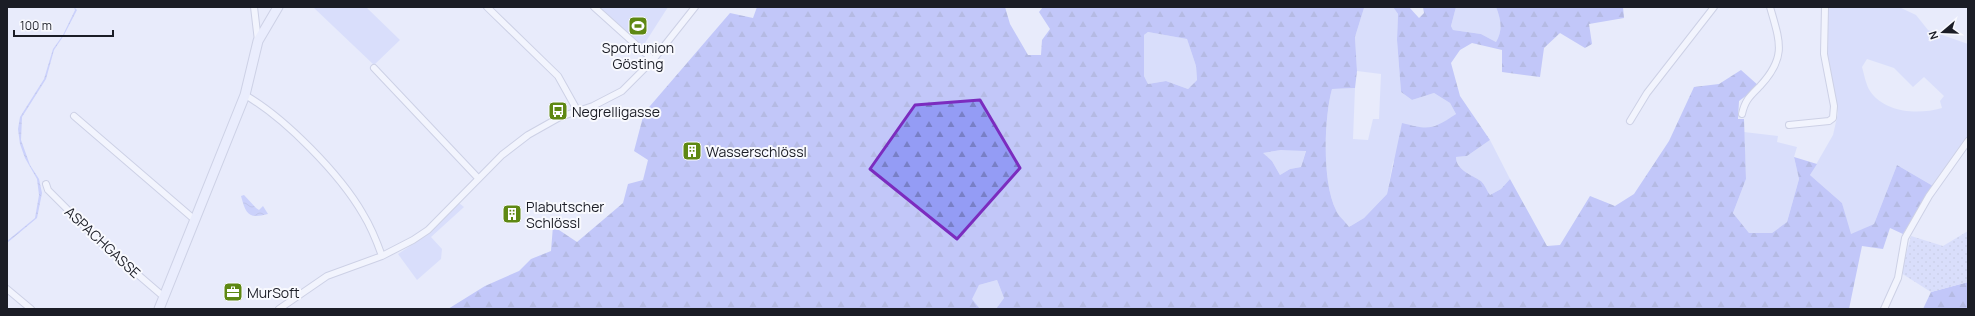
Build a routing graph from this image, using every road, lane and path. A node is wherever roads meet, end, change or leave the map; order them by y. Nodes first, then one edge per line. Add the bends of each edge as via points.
1 (254, 7) edge
2 (278, 7) edge
3 (486, 7) edge
4 (594, 7) edge
5 (695, 7) edge
6 (1714, 7) edge
7 (1770, 7) edge
8 (1825, 7) edge
9 (258, 41) junction
10 (653, 60) junction
11 (374, 68) dead end
12 (245, 95) junction
13 (577, 110) junction
14 (1742, 114) dead end
15 (74, 116) dead end
16 (1630, 121) dead end
17 (1789, 125) dead end
18 (1968, 140) edge
19 (478, 178) junction
20 (46, 184) dead end
21 (195, 220) junction
22 (382, 256) junction
23 (7, 288) edge
24 (164, 297) junction
25 (31, 309) edge
26 (159, 309) edge
27 (279, 309) edge
28 (1884, 309) edge

1 - 9 street
2 - 9 street
3 - 13 street via 558,76
4 - 10 street
5 - 10 street
6 - 16 street via 1647,93
7 - 14 street via 1780,50 1777,62 1768,78 1744,102
8 - 17 street via 1824,54 1834,106 1833,118 1828,121
9 - 12 street
10 - 13 street via 622,91 593,106
11 - 19 street
12 - 21 street
12 - 22 street via 283,122 335,175 362,212
13 - 19 street via 528,135
15 - 21 street
18 - 28 street via 1929,196 1905,238 1898,278
19 - 22 street via 428,230
20 - 24 street, ASPACHGASSE via 48,190 100,242
21 - 24 street
22 - 27 street via 327,276
23 - 25 street
24 - 26 street

